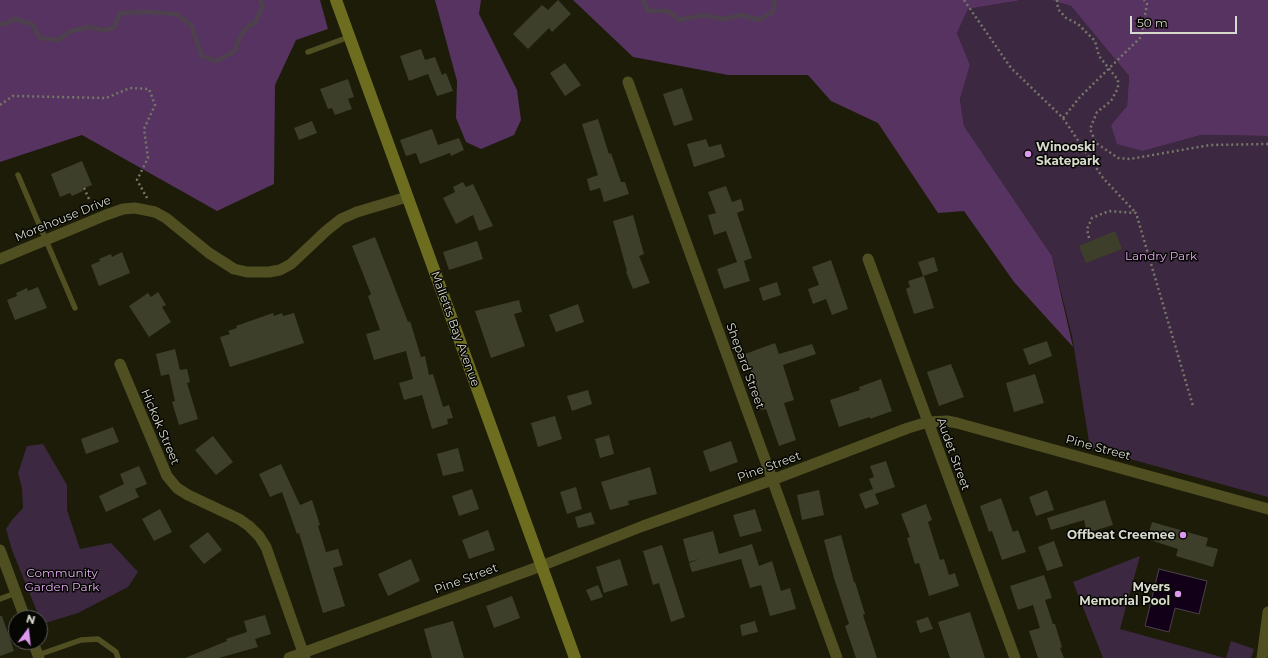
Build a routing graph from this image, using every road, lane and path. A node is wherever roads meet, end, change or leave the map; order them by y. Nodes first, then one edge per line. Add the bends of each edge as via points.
1 (336, 0) edge
2 (964, 0) edge
3 (1057, 0) edge
4 (1144, 0) edge
5 (349, 37) junction
6 (308, 52) dead end
7 (1109, 69) junction
8 (628, 82) dead end
9 (0, 105) edge
10 (1063, 118) junction
11 (1268, 144) edge
12 (18, 175) dead end
13 (84, 188) dead end
14 (407, 197) junction
15 (89, 199) dead end
16 (155, 212) junction
17 (1136, 212) junction
18 (1089, 238) dead end
19 (46, 240) junction
20 (0, 259) edge
21 (868, 259) dead end
22 (75, 308) dead end
23 (120, 364) dead end
24 (1193, 406) dead end
25 (928, 422) junction
26 (772, 480) junction
27 (1268, 509) edge
28 (0, 550) edge
29 (541, 566) junction
30 (16, 593) junction
31 (0, 600) edge
32 (22, 610) edge
33 (1268, 612) edge
34 (304, 655) edge
35 (39, 657) edge
36 (118, 658) edge
37 (290, 658) edge
38 (575, 658) edge
39 (837, 658) edge
40 (1015, 658) edge
41 (1262, 658) edge

1 - 5 street, Malletts Bay Avenue
2 - 10 path via 1011,68
3 - 7 path via 1058,9 1066,18 1078,24 1095,41 1099,56
4 - 7 path via 1147,4 1141,37
5 - 6 lane
5 - 14 street, Malletts Bay Avenue
7 - 10 path
7 - 11 path via 1118,80 1118,88 1111,101 1098,112 1090,129 1096,143 1118,158 1130,159 1210,146
8 - 26 street, Shepard Street
9 - 16 path via 13,96 106,98 130,88 149,89 155,104 144,129 148,158 137,180
10 - 17 path via 1103,178
12 - 19 lane
13 - 15 path
14 - 16 street, Morehouse Drive via 341,219 291,264 280,270 258,273 234,269 221,262 176,225
14 - 29 street, Malletts Bay Avenue
16 - 19 street, Morehouse Drive via 135,208 123,209
17 - 18 path via 1109,210 1092,218 1087,229
17 - 24 path
19 - 20 street, Morehouse Drive
19 - 22 lane
21 - 25 street, Audet Street
23 - 34 street, Hickok Street via 167,476 188,496 249,526 266,547
25 - 26 street, Pine Street
25 - 27 street, Pine Street via 956,423
25 - 40 street, Audet Street
26 - 29 street, Pine Street
26 - 39 street, Shepard Street
28 - 30 street
29 - 34 street, Pine Street
29 - 38 street, Malletts Bay Avenue
30 - 31 lane
30 - 32 street
33 - 41 street
34 - 37 street, Pine Street
35 - 36 lane via 81,640 98,639 116,652

